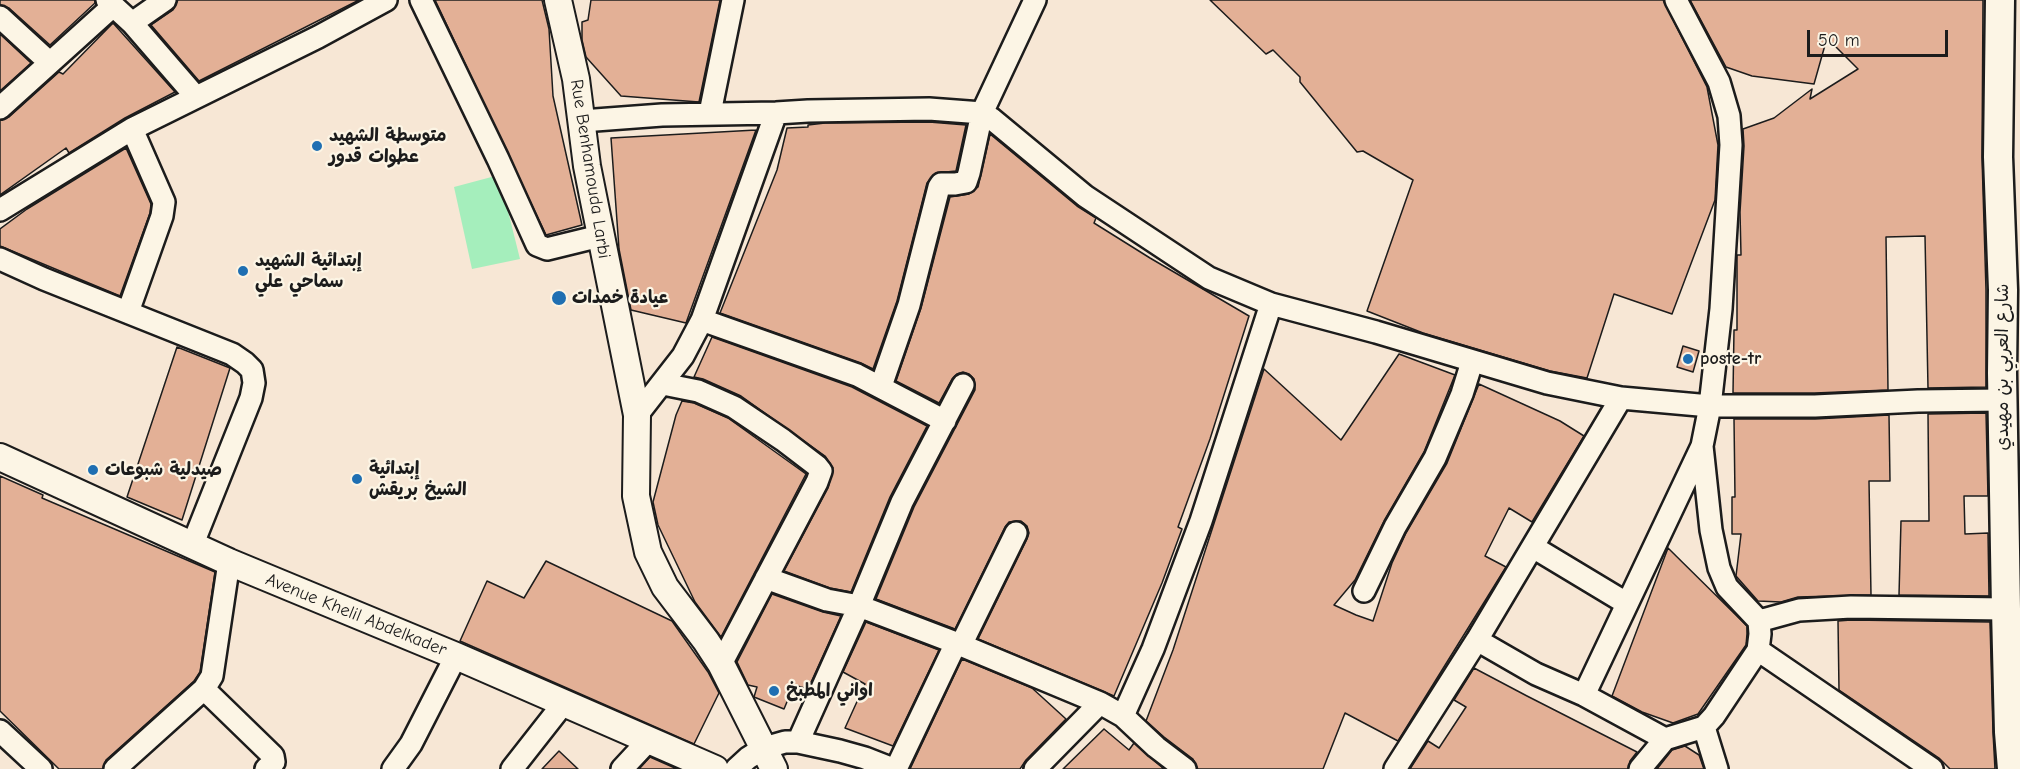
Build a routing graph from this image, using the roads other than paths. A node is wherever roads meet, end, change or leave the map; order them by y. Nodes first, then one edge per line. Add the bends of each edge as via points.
1 (165, 0) edge
2 (386, 0) edge
3 (421, 0) edge
4 (558, 0) edge
5 (733, 0) edge
6 (1035, 0) edge
7 (1676, 0) edge
8 (2000, 0) edge
9 (110, 3) edge
10 (0, 17) edge
11 (132, 23) junction
12 (49, 62) junction
13 (196, 97) junction
14 (1, 104) edge
15 (710, 113) junction
16 (776, 113) junction
17 (982, 113) junction
18 (582, 122) junction
19 (132, 129) junction
20 (0, 210) edge
21 (600, 236) junction
22 (0, 259) edge
23 (1271, 304) junction
24 (128, 312) junction
25 (702, 320) junction
26 (1472, 362) junction
27 (663, 384) junction
28 (963, 385) dead end
29 (881, 386) junction
30 (1622, 398) junction
31 (2003, 400) junction
32 (1710, 406) junction
33 (637, 415) junction
34 (945, 420) junction
35 (1702, 446) junction
36 (0, 457) edge
37 (2013, 532) edge
38 (1016, 533) dead end
39 (192, 546) junction
40 (1533, 547) junction
41 (229, 562) junction
42 (765, 578) junction
43 (1364, 591) dead end
44 (1626, 603) junction
45 (859, 606) junction
46 (2006, 609) junction
47 (1759, 621) junction
48 (1477, 640) junction
49 (958, 644) junction
50 (1758, 651) junction
51 (456, 656) junction
52 (721, 664) junction
53 (204, 689) junction
54 (1584, 695) junction
55 (1100, 703) junction
56 (563, 704) junction
57 (1123, 716) junction
58 (1704, 727) junction
59 (0, 731) edge
60 (1665, 739) junction
61 (648, 741) junction
62 (798, 742) junction
63 (769, 759) edge
64 (41, 769) edge
65 (114, 769) edge
66 (266, 769) edge
67 (393, 769) edge
68 (512, 769) edge
69 (622, 769) edge
70 (715, 769) edge
71 (736, 769) edge
72 (895, 769) edge
73 (1035, 769) edge
74 (1185, 769) edge
75 (1395, 769) edge
76 (1640, 769) edge
77 (1717, 769) edge
78 (1932, 769) edge
79 (2012, 769) edge

1 - 11 street
2 - 13 street
3 - 21 street via 537,244 547,249
4 - 18 street, Rue Benhamouda Larbi
5 - 15 street
6 - 17 street
7 - 32 street via 1719,82 1729,116 1728,217
8 - 31 main road, شارع العربي بن مهيدي via 1998,157
9 - 11 street
9 - 12 street
10 - 12 street
11 - 13 street
12 - 14 street
13 - 19 street
15 - 16 street
15 - 18 street
16 - 17 street via 937,109
16 - 25 street
17 - 23 street via 1085,196 1172,254 1209,278
17 - 29 street via 966,182 941,184 938,190 909,305
18 - 21 street, Rue Benhamouda Larbi
19 - 20 street
19 - 24 street via 164,202
21 - 33 street, Rue Benhamouda Larbi
22 - 24 street
23 - 26 street
23 - 57 street via 1201,521
24 - 39 street via 232,354 252,370 251,398
25 - 27 street
25 - 29 street
26 - 30 street via 1547,384
26 - 43 street via 1435,458
27 - 33 street
27 - 42 street via 698,392 734,407 819,468 820,476
28 - 34 street
29 - 34 street
30 - 32 street
30 - 40 street
31 - 32 street
31 - 37 main road, شارع العربي بن مهيدي
32 - 35 street
33 - 52 street, Rue Benhamouda Larbi via 636,496 648,552 665,587
34 - 45 street via 902,502
35 - 44 street
35 - 47 street via 1719,568 1728,587
36 - 39 street, Avenue Khelil Abdelkader
37 - 46 main road, شارع العربي بن مهيدي
38 - 49 street
39 - 41 street, Avenue Khelil Abdelkader
40 - 44 street
40 - 48 street
41 - 51 street, Avenue Khelil Abdelkader
41 - 53 street via 214,669
42 - 45 street via 827,600
42 - 52 street
44 - 54 street
45 - 49 street
45 - 62 street
46 - 47 street via 1851,607 1799,610
46 - 79 main road, شارع العربي بن مهيدي
47 - 50 street
48 - 54 street via 1536,674
48 - 75 street
49 - 55 street
49 - 72 street
50 - 58 street
50 - 78 street
51 - 56 street, Avenue Khelil Abdelkader
51 - 67 street via 411,744
52 - 63 street, Rue Benhamouda Larbi
53 - 65 street
53 - 66 street via 273,756 274,762
54 - 60 street
55 - 57 street
55 - 73 street
56 - 61 street, Avenue Khelil Abdelkader
56 - 68 street
57 - 74 street
58 - 60 street
58 - 77 street
59 - 64 street
60 - 76 street
61 - 69 street
61 - 70 street, Avenue Khelil Abdelkader
62 - 63 street via 785,742
62 - 72 street
63 - 71 street via 748,758

